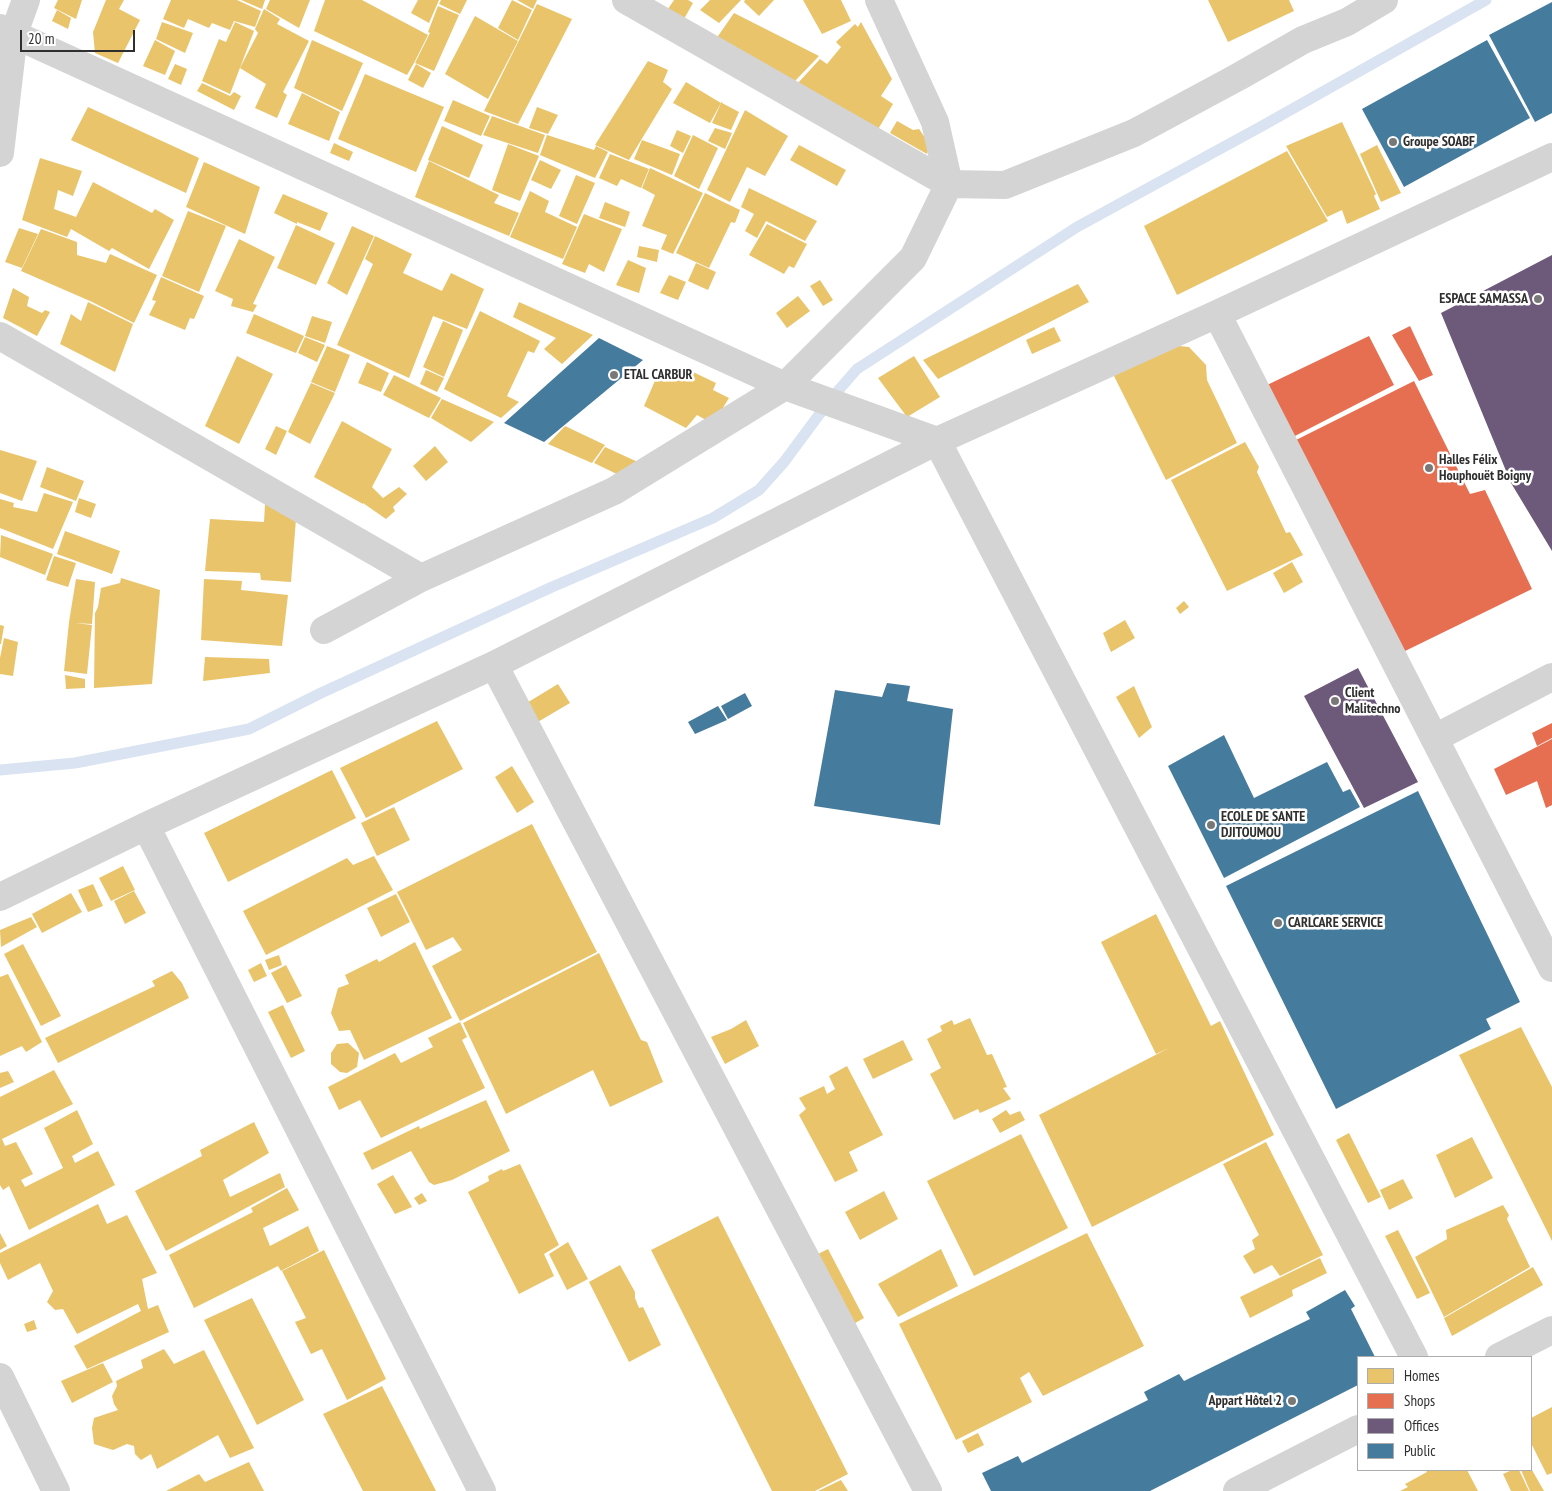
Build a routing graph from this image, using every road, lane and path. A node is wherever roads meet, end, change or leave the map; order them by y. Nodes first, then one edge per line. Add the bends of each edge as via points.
1 (26, 0) edge
2 (626, 0) edge
3 (879, 0) edge
4 (1384, 0) edge
5 (7, 30) edge
6 (0, 153) edge
7 (1552, 157) edge
8 (949, 184) junction
9 (1217, 314) junction
10 (0, 336) edge
11 (785, 386) junction
12 (924, 438) junction
13 (421, 578) junction
14 (324, 630) dead end
15 (494, 665) junction
16 (1552, 677) edge
17 (1434, 738) junction
18 (146, 826) junction
19 (0, 897) edge
20 (1552, 968) edge
21 (1552, 1330) edge
22 (1413, 1356) edge
23 (1501, 1356) edge
24 (0, 1377) edge
25 (1357, 1430) edge
26 (56, 1491) edge
27 (482, 1491) edge
28 (928, 1491) edge
29 (1237, 1491) edge

1 - 5 street
2 - 8 street
3 - 8 street via 935,122
4 - 8 street via 1347,22 1303,40 1134,133 1005,185
5 - 6 street
5 - 11 street
7 - 9 street
8 - 11 street via 913,258
9 - 12 street
9 - 17 street
10 - 13 street
11 - 12 street
11 - 13 street via 614,491
12 - 15 street
12 - 22 street
13 - 14 street
15 - 18 street
15 - 28 street
16 - 17 street
17 - 20 street
18 - 19 street
18 - 27 street
21 - 23 street
24 - 26 street
25 - 29 street

